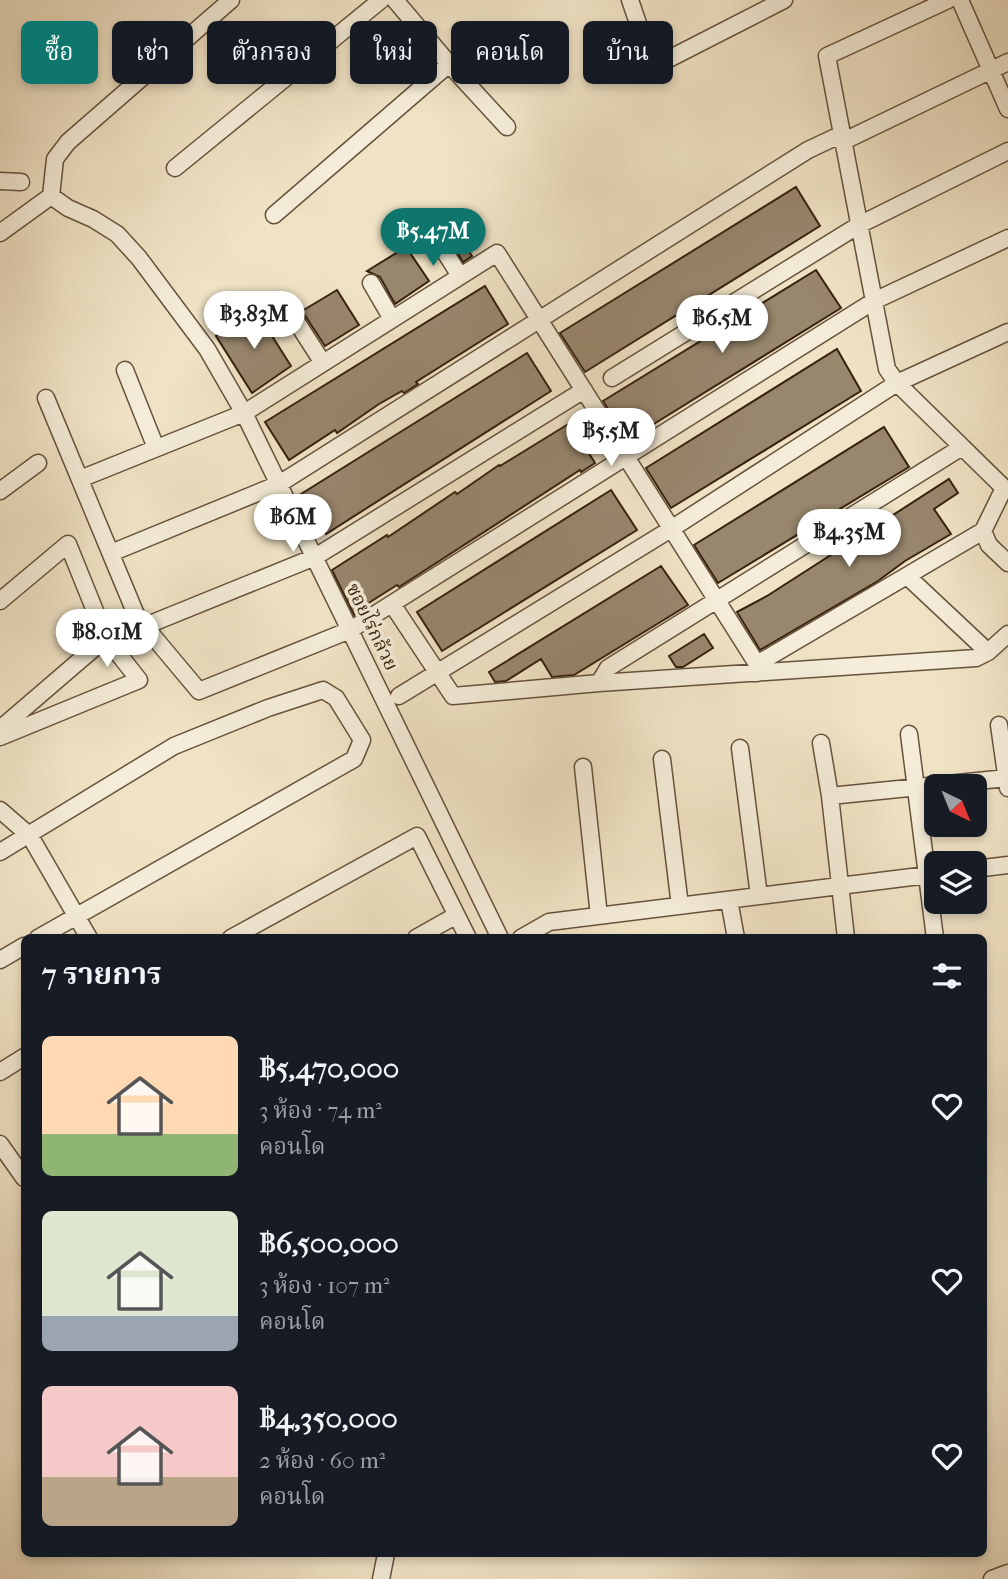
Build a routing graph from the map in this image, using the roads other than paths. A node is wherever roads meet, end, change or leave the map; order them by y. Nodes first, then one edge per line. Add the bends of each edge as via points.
1 (231, 0) edge
2 (381, 0) edge
3 (395, 0) edge
4 (630, 0) edge
5 (784, 0) edge
6 (947, 0) edge
7 (960, 0) edge
8 (1008, 62) edge
9 (449, 64) junction
10 (991, 70) junction
11 (1008, 109) edge
12 (507, 127) dead end
13 (842, 138) junction
14 (1008, 151) edge
15 (175, 168) dead end
16 (0, 181) edge
17 (21, 182) dead end
18 (51, 195) junction
19 (274, 215) dead end
20 (859, 225) junction
21 (0, 233) edge
22 (1008, 238) edge
23 (438, 240) dead end
24 (460, 276) junction
25 (371, 283) dead end
26 (874, 301) junction
27 (287, 307) dead end
28 (392, 319) junction
29 (539, 320) junction
30 (1008, 332) edge
31 (323, 363) junction
32 (125, 370) dead end
33 (612, 378) dead end
34 (897, 383) junction
35 (584, 390) junction
36 (46, 398) dead end
37 (244, 413) junction
38 (962, 447) junction
39 (156, 448) junction
40 (626, 457) junction
41 (38, 463) dead end
42 (80, 479) junction
43 (279, 484) junction
44 (0, 491) edge
45 (671, 529) junction
46 (983, 531) junction
47 (111, 553) junction
48 (315, 557) junction
49 (1008, 563) edge
50 (908, 576) junction
51 (716, 600) junction
52 (0, 601) edge
53 (392, 604) junction
54 (145, 626) junction
55 (350, 630) junction
56 (1008, 634) edge
57 (106, 638) junction
58 (988, 652) junction
59 (757, 668) junction
60 (436, 674) junction
61 (599, 683) junction
62 (399, 696) dead end
63 (999, 725) dead end
64 (0, 729) edge
65 (909, 734) dead end
66 (0, 737) edge
67 (821, 743) dead end
68 (740, 748) dead end
69 (662, 759) dead end
70 (583, 767) dead end
71 (1007, 778) edge
72 (916, 786) junction
73 (1008, 788) edge
74 (830, 796) junction
75 (0, 810) edge
76 (30, 836) junction
77 (928, 851) edge
78 (0, 852) edge
79 (1008, 865) edge
80 (987, 868) edge
81 (924, 875) edge
82 (840, 886) junction
83 (759, 896) junction
84 (729, 900) junction
85 (680, 906) junction
86 (934, 914) edge
87 (76, 915) junction
88 (455, 916) junction
89 (599, 916) junction
90 (45, 934) edge
91 (87, 934) edge
92 (238, 934) edge
93 (423, 934) edge
94 (466, 934) edge
95 (498, 934) edge
96 (528, 934) edge
97 (735, 934) edge
98 (846, 934) edge
99 (935, 934) edge
100 (21, 948) edge
101 (0, 960) edge
102 (21, 1060) edge
103 (0, 1072) edge
104 (0, 1144) edge
105 (21, 1174) edge
106 (385, 1557) edge
107 (1008, 1573) edge
108 (381, 1579) edge
109 (992, 1579) edge

1 - 18 street via 68,142 55,159
2 - 15 street
3 - 9 street
4 - 5 street via 653,67
6 - 13 street via 827,56
7 - 10 street
8 - 10 street
9 - 12 street
9 - 19 street
10 - 11 street
10 - 13 street
13 - 20 street
13 - 29 street via 808,150
14 - 20 street
16 - 17 street
18 - 21 street
18 - 37 street, ซอยไร่กล้วย via 117,234 139,258 207,349
20 - 26 street
20 - 33 street
22 - 26 street
23 - 24 street
24 - 28 street
24 - 29 street via 497,253
25 - 28 street
26 - 34 street via 887,369
26 - 40 street
27 - 31 street
28 - 31 street
29 - 35 street
29 - 43 street
30 - 34 street
31 - 37 street
32 - 39 street
34 - 38 street
34 - 45 street
35 - 40 street
35 - 48 street
36 - 42 street
37 - 39 street
37 - 43 street, ซอยไร่กล้วย
38 - 46 street via 1004,488
38 - 51 street
39 - 42 street
40 - 45 street
40 - 53 street
41 - 44 street
42 - 47 street
43 - 47 street
43 - 48 street, ซอยไร่กล้วย
45 - 51 street
45 - 60 street
46 - 49 street via 989,545
46 - 50 street
47 - 54 street
48 - 54 street
48 - 55 street, ซอยไร่กล้วย
50 - 58 street
50 - 59 street
51 - 59 street
51 - 61 street via 608,668
52 - 57 street via 68,544
53 - 55 street
53 - 60 street
54 - 55 street via 199,691
55 - 95 street, ซอยไร่กล้วย
56 - 58 street
57 - 64 street
57 - 66 street via 139,680
58 - 59 street via 976,658
59 - 61 street
60 - 61 street via 453,696
60 - 62 street
63 - 71 street
65 - 72 street
67 - 74 street
68 - 83 street
69 - 85 street
70 - 89 street
71 - 72 street
71 - 73 street
72 - 74 street
72 - 77 street
74 - 82 street
75 - 76 street
76 - 78 street
76 - 87 street
76 - 87 street via 174,746 323,690 336,698 362,740 354,759
79 - 80 street
81 - 82 street
82 - 83 street
82 - 98 street
83 - 84 street
84 - 85 street
84 - 97 street
85 - 89 street
86 - 99 street
87 - 90 street
87 - 91 street
88 - 92 street via 417,836
88 - 93 street
88 - 94 street
89 - 96 street via 549,922
100 - 101 street
102 - 103 street
104 - 105 street
106 - 108 street
107 - 109 street

